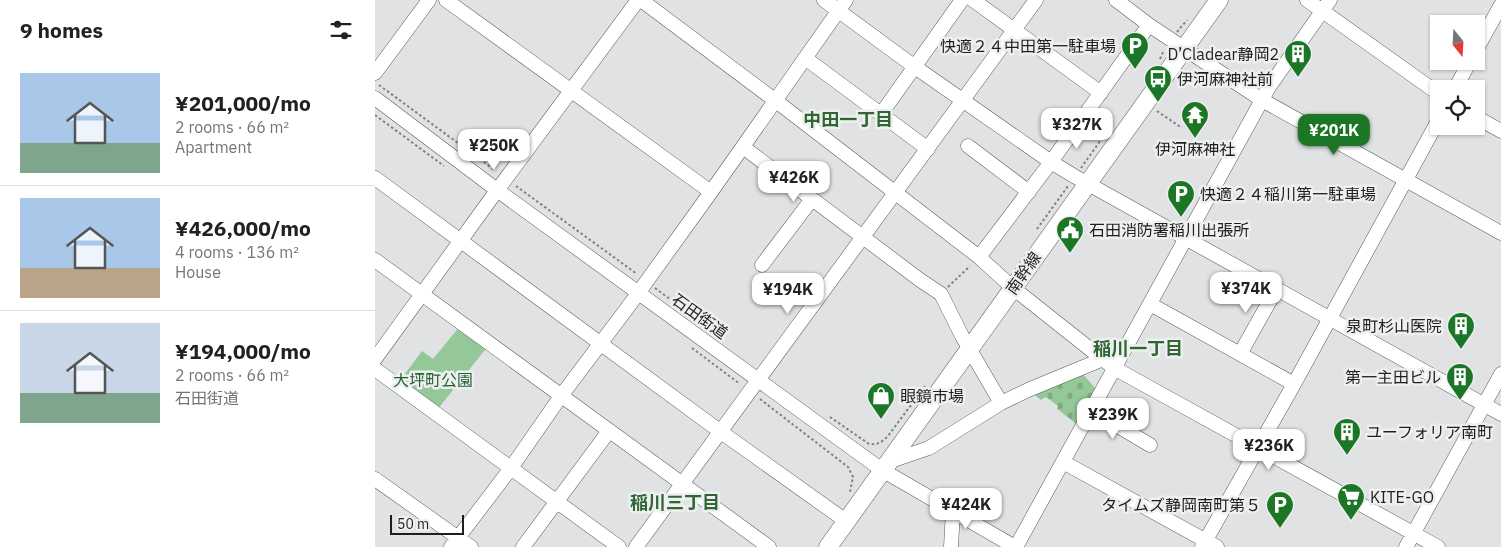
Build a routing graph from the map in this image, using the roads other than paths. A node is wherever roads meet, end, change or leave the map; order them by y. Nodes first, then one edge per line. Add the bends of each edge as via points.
1 (429, 0) edge
2 (446, 0) edge
3 (639, 0) edge
4 (824, 0) edge
5 (962, 0) edge
6 (973, 0) edge
7 (1036, 0) edge
8 (1116, 0) edge
9 (1219, 0) edge
10 (1307, 0) edge
11 (1501, 4) edge
12 (842, 5) edge
13 (1326, 6) edge
14 (1149, 25) junction
15 (1015, 30) junction
16 (1485, 33) edge
17 (1179, 44) junction
18 (805, 58) junction
19 (915, 67) junction
20 (375, 73) edge
21 (1430, 87) edge
22 (571, 90) junction
23 (1101, 93) junction
24 (375, 98) edge
25 (775, 100) junction
26 (964, 100) junction
27 (1262, 100) junction
28 (881, 114) junction
29 (1485, 122) edge
30 (1501, 130) edge
31 (1430, 135) edge
32 (968, 146) dead end
33 (743, 147) junction
34 (928, 149) junction
35 (1051, 162) junction
36 (375, 178) edge
37 (1081, 180) junction
38 (1405, 180) junction
39 (497, 190) junction
40 (711, 192) junction
41 (896, 192) junction
42 (1029, 192) junction
43 (812, 199) junction
44 (1501, 233) edge
45 (863, 237) junction
46 (1185, 238) junction
47 (461, 242) junction
48 (979, 257) junction
49 (375, 260) edge
50 (762, 265) dead end
51 (643, 287) junction
52 (1013, 288) junction
53 (1277, 288) junction
54 (422, 294) junction
55 (1150, 304) junction
56 (1331, 318) junction
57 (600, 343) junction
58 (970, 350) junction
59 (1240, 354) junction
60 (375, 359) edge
61 (1103, 359) junction
62 (1114, 368) junction
63 (375, 369) edge
64 (1501, 374) edge
65 (1295, 384) junction
66 (754, 386) junction
67 (561, 396) junction
68 (1001, 404) junction
69 (1484, 404) junction
70 (1091, 410) junction
71 (1501, 414) edge
72 (609, 431) junction
73 (721, 432) junction
74 (1150, 445) dead end
75 (1257, 448) junction
76 (1063, 462) junction
77 (885, 466) junction
78 (511, 468) junction
79 (375, 479) edge
80 (682, 485) junction
81 (557, 501) junction
82 (953, 511) junction
83 (841, 517) junction
84 (1413, 534) junction
85 (454, 542) edge
86 (1208, 545) edge
87 (471, 547) edge
88 (523, 547) edge
89 (619, 547) edge
90 (636, 547) edge
91 (769, 547) edge
92 (828, 547) edge
93 (951, 547) edge
94 (1015, 547) edge
95 (1406, 547) edge
96 (1438, 547) edge

1 - 20 street
2 - 22 street
3 - 22 street
3 - 25 street
4 - 12 street
5 - 19 street
6 - 15 street
7 - 15 street
8 - 14 street
9 - 17 main road, 南幹線
10 - 13 street
11 - 16 street
12 - 18 street
12 - 19 street
13 - 21 street
13 - 27 street
14 - 17 street
14 - 23 street
15 - 23 street
15 - 26 street
17 - 27 street
17 - 37 main road, 南幹線
18 - 25 street
18 - 28 street
19 - 26 street
19 - 28 street
22 - 39 street
22 - 40 street
23 - 35 street
24 - 39 street, 石田街道
25 - 33 street
25 - 41 street
26 - 34 street
26 - 35 street
27 - 38 street
27 - 46 street
28 - 34 street
29 - 30 street
31 - 38 street
32 - 42 street
33 - 40 street
33 - 43 street
34 - 41 street
35 - 37 street
35 - 42 street
36 - 47 street
37 - 46 street
37 - 52 main road, 南幹線
38 - 44 street
38 - 56 street
39 - 47 street
39 - 51 street, 石田街道
40 - 51 street
41 - 45 street
41 - 48 street
42 - 48 street
43 - 45 street
43 - 50 street
45 - 58 street via 941,294
45 - 66 street
46 - 53 street
46 - 55 street
47 - 54 street
47 - 57 street
48 - 52 street
49 - 54 street
51 - 57 street
51 - 66 street, 石田街道
52 - 58 main road, 南幹線
52 - 61 street
53 - 56 street
53 - 59 street
54 - 60 street
54 - 67 street
55 - 59 street
55 - 62 street
56 - 65 street
56 - 69 street
57 - 67 street
57 - 73 street
58 - 68 street
58 - 77 main road, 南幹線
59 - 65 street
61 - 62 street
61 - 68 street
62 - 70 street
62 - 75 street
63 - 78 street
64 - 69 street
65 - 75 street
66 - 73 street
66 - 77 street, 石田街道
67 - 72 street
67 - 78 street
68 - 77 street via 929,448
69 - 71 street
69 - 84 street
70 - 74 street
70 - 76 street
72 - 80 street
72 - 81 street
73 - 80 street
73 - 83 street
75 - 84 street
75 - 86 street
76 - 86 street
76 - 94 street
77 - 82 street, 石田街道
77 - 83 main road, 南幹線
78 - 81 street
78 - 85 street
79 - 85 street
80 - 90 street
80 - 91 street
81 - 88 street
81 - 89 street
82 - 93 street
82 - 94 street, 石田街道
83 - 92 main road, 南幹線
84 - 95 street
84 - 96 street
85 - 87 street

